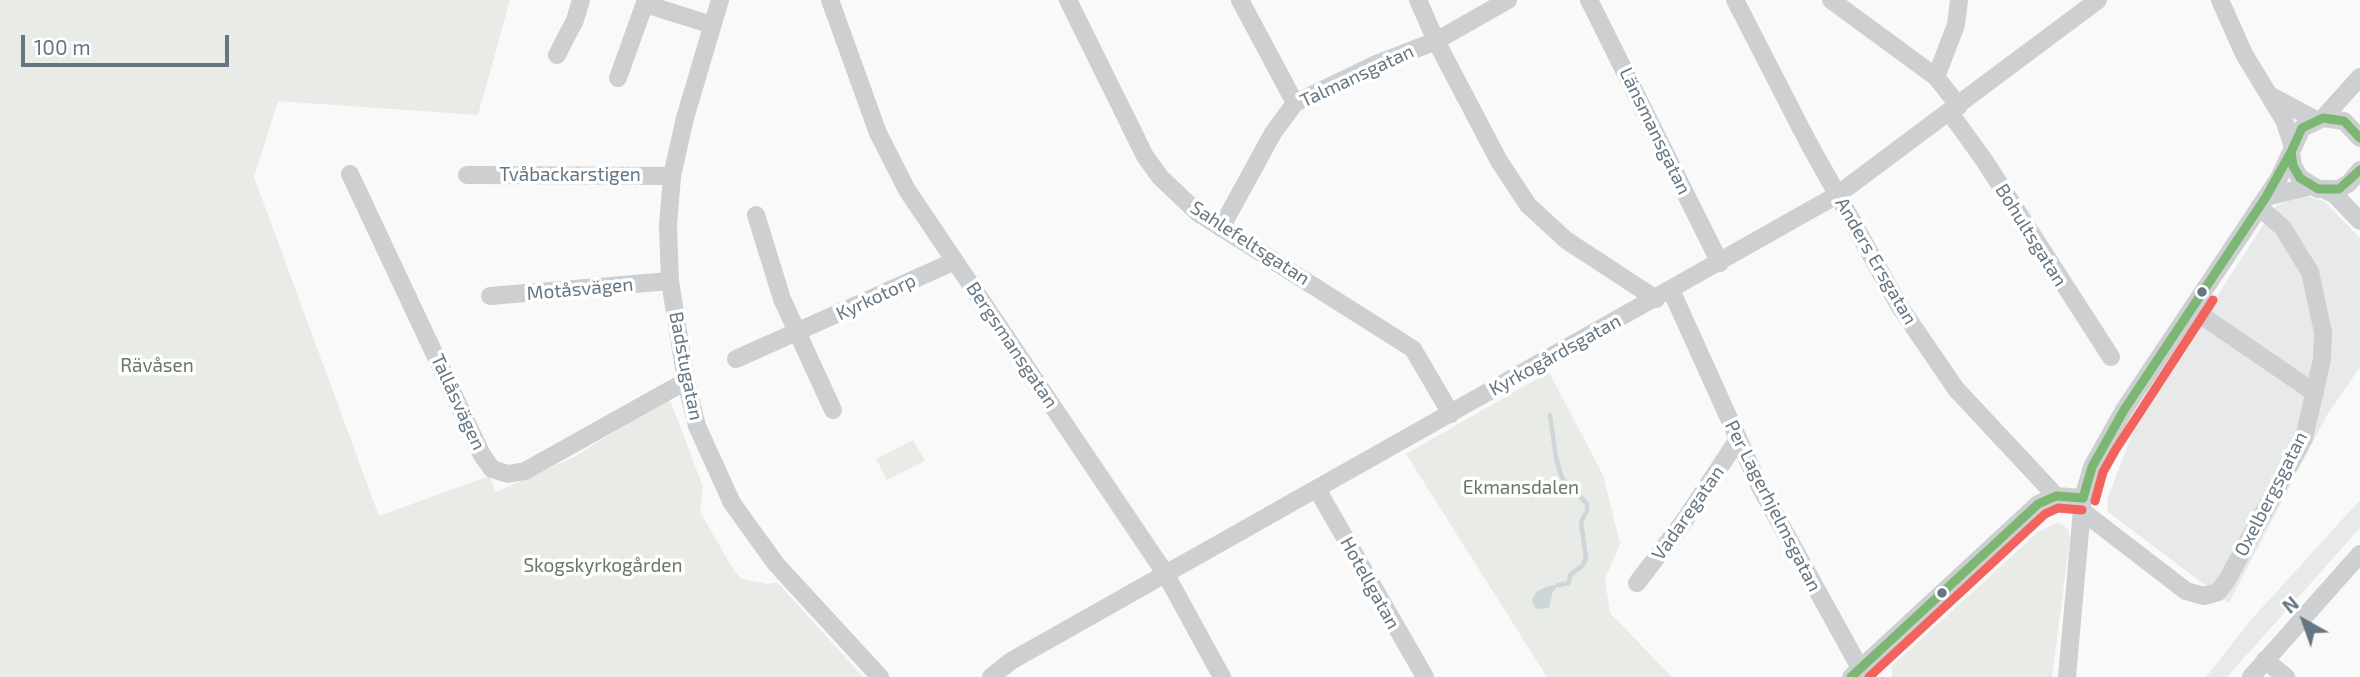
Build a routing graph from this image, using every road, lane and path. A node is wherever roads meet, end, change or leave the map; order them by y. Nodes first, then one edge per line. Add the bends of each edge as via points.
1 (581, 0) edge
2 (720, 0) edge
3 (830, 0) edge
4 (1068, 0) edge
5 (1240, 0) edge
6 (1418, 0) edge
7 (1508, 0) edge
8 (1589, 0) edge
9 (1735, 0) edge
10 (1831, 0) edge
11 (1959, 0) edge
12 (2098, 0) edge
13 (2220, 0) edge
14 (645, 2) edge
15 (712, 25) junction
16 (1436, 41) junction
17 (557, 55) dead end
18 (1936, 77) junction
19 (2360, 77) edge
20 (618, 78) dead end
21 (2271, 96) junction
22 (1295, 103) junction
23 (1954, 110) junction
24 (2319, 119) junction
25 (2360, 136) edge
26 (2292, 148) junction
27 (2360, 170) edge
28 (350, 174) dead end
29 (467, 175) dead end
30 (672, 176) junction
31 (2318, 188) junction
32 (1837, 195) junction
33 (2263, 202) junction
34 (756, 215) dead end
35 (2360, 221) edge
36 (1221, 228) junction
37 (955, 261) junction
38 (1720, 263) junction
39 (670, 281) junction
40 (1664, 294) junction
41 (490, 296) dead end
42 (2192, 309) junction
43 (798, 333) junction
44 (2111, 357) dead end
45 (736, 359) dead end
46 (686, 381) junction
47 (2315, 393) junction
48 (833, 410) dead end
49 (1451, 414) junction
50 (1737, 441) junction
51 (1317, 488) junction
52 (2056, 496) junction
53 (2083, 505) junction
54 (2360, 554) edge
55 (1165, 573) junction
56 (1637, 583) dead end
57 (2264, 660) junction
58 (1860, 674) edge
59 (880, 677) edge
60 (991, 677) edge
61 (1222, 677) edge
62 (1425, 677) edge
63 (2067, 677) edge
64 (2251, 677) edge
65 (2286, 677) edge

1 - 17 street
2 - 15 street, Badstugatan
3 - 37 street, Bergsmansgatan via 890,160
4 - 36 street, Sahlefeltsgatan via 1145,156 1180,198
5 - 22 street
6 - 16 street
7 - 16 street, Talmansgatan
8 - 38 street, Länsmansgatan
9 - 32 street, Anders Ersgatan
10 - 18 street, Bohultsgatan
11 - 18 street via 1956,25
12 - 23 street, Kyrkogårdsgatan
13 - 21 street via 2244,54
14 - 15 street
14 - 20 street
15 - 30 street, Badstugatan
16 - 22 street, Talmansgatan
16 - 40 street via 1499,161 1528,205 1566,240
18 - 23 street, Bohultsgatan
19 - 24 street
21 - 24 street
21 - 26 street
22 - 36 street, Talmansgatan via 1273,133
23 - 32 street, Kyrkogårdsgatan
23 - 44 street, Bohultsgatan
24 - 25 street via 2344,121
24 - 26 street via 2302,128
26 - 31 street via 2296,172
26 - 33 street
27 - 31 street via 2349,183
28 - 46 street, Tallåsvägen via 492,469 508,474 525,471
29 - 30 street, Tvåbackarstigen
30 - 39 street, Badstugatan
31 - 33 street
31 - 35 street via 2335,195
32 - 38 street, Kyrkogårdsgatan
32 - 52 street, Anders Ersgatan via 1900,307 1956,389
33 - 42 street
33 - 47 street, Oxelbergsgatan via 2310,272 2323,332
34 - 43 street via 770,267
36 - 49 street, Sahlefeltsgatan via 1413,349
37 - 43 street, Kyrkotorp
37 - 55 street, Bergsmansgatan
38 - 40 street, Kyrkogårdsgatan
39 - 41 street, Motåsvägen
39 - 46 street, Badstugatan
40 - 49 street, Kyrkogårdsgatan
40 - 50 street, Per Lagerhjelmsgatan
42 - 47 street
42 - 53 street via 2105,443 2092,467
43 - 45 street, Kyrkotorp
43 - 48 street
46 - 59 street, Badstugatan via 697,426 733,503 776,564
47 - 53 street, Oxelbergsgatan via 2304,438 2218,592 2204,596 2186,591
49 - 51 street, Kyrkogårdsgatan
50 - 56 street, Vadaregatan via 1685,521
50 - 58 street, Per Lagerhjelmsgatan
51 - 55 street, Kyrkogårdsgatan
51 - 62 street, Hotellgatan
52 - 53 street
52 - 58 street via 2038,504
53 - 63 street
54 - 57 street
55 - 60 street, Kyrkogårdsgatan
55 - 61 street, Bergsmansgatan
57 - 64 street
57 - 65 street

